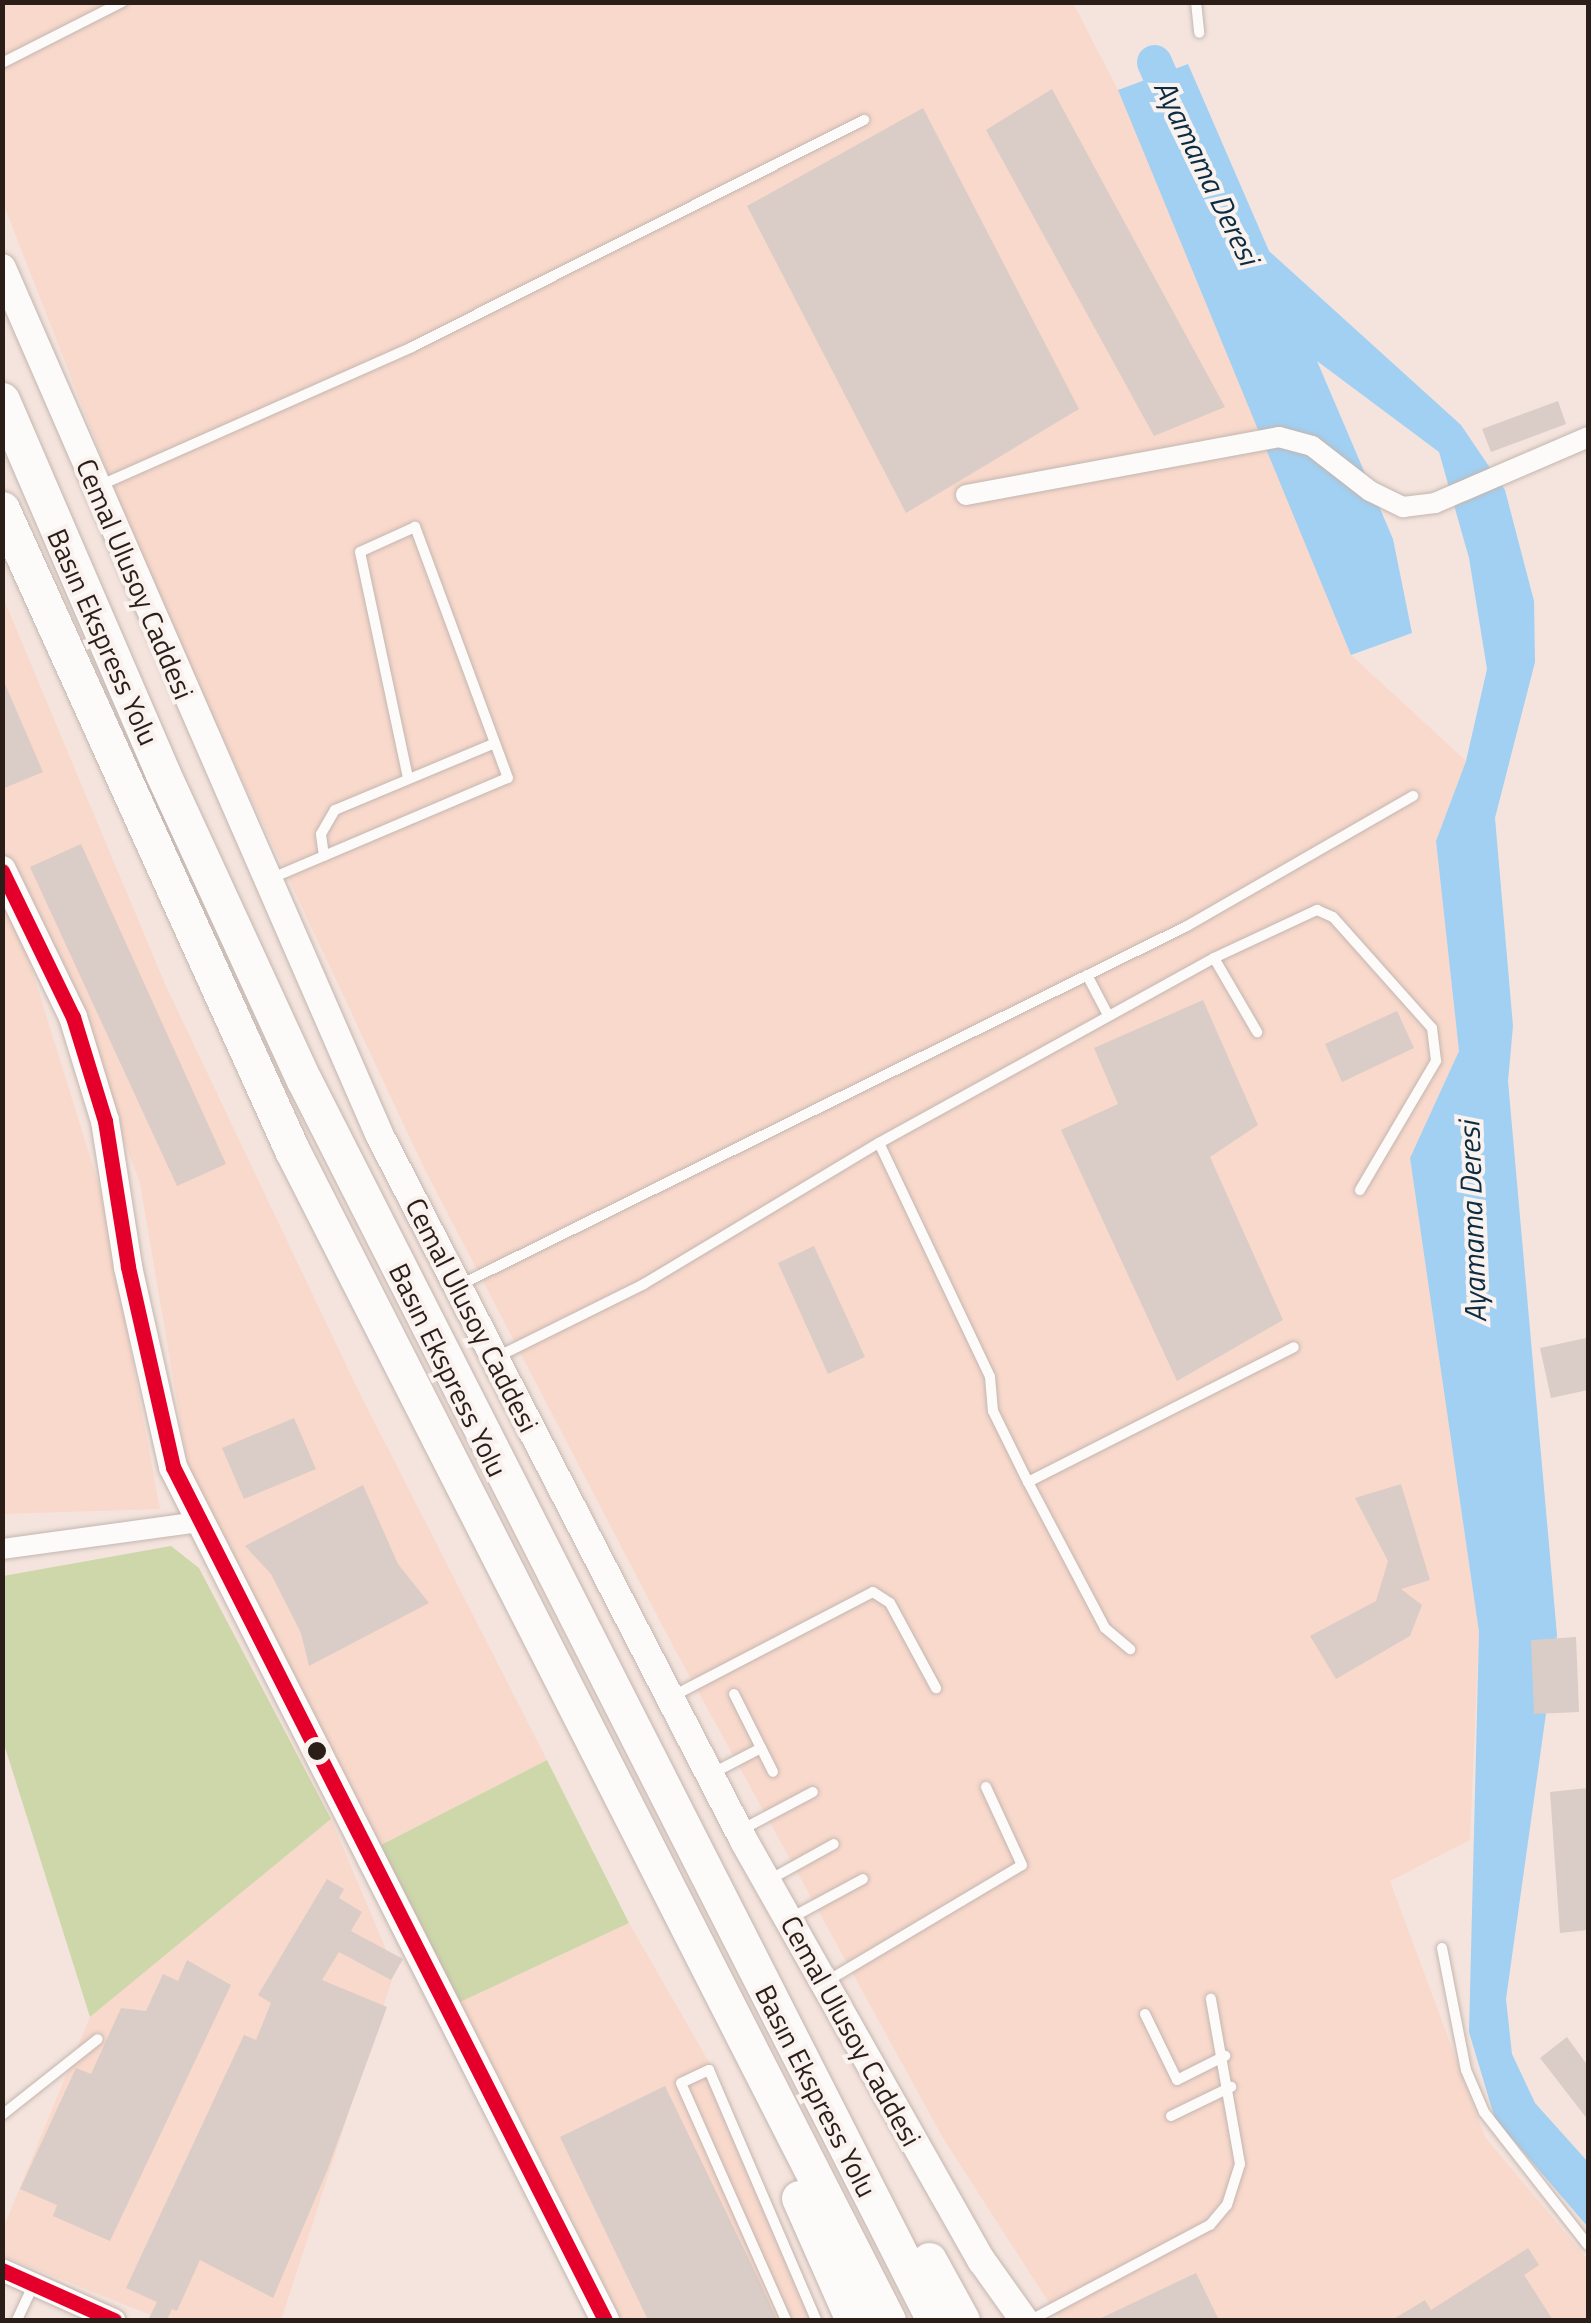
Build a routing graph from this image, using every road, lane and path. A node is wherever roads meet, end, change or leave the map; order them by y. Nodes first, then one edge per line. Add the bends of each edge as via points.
1 (122, 2) edge
2 (1196, 2) edge
3 (1199, 33) dead end
4 (2, 63) edge
5 (864, 120) dead end
6 (2, 268) edge
7 (2, 400) edge
8 (1588, 437) edge
9 (96, 488) junction
10 (966, 496) dead end
11 (2, 508) edge
12 (495, 743) junction
13 (408, 777) junction
14 (1412, 796) dead end
15 (324, 856) junction
16 (2, 870) edge
17 (266, 881) junction
18 (1214, 958) junction
19 (1087, 976) junction
20 (1108, 1014) junction
21 (1257, 1032) dead end
22 (879, 1142) junction
23 (1360, 1190) dead end
24 (458, 1286) junction
25 (1294, 1347) dead end
26 (493, 1359) junction
27 (1028, 1482) junction
28 (198, 1522) junction
29 (2, 1549) edge
30 (1130, 1648) dead end
31 (936, 1688) dead end
32 (734, 1694) dead end
33 (668, 1698) junction
34 (761, 1748) junction
35 (773, 1772) dead end
36 (709, 1775) junction
37 (986, 1787) dead end
38 (813, 1792) dead end
39 (740, 1832) junction
40 (834, 1844) dead end
41 (863, 1879) dead end
42 (766, 1881) junction
43 (668, 1895) junction
44 (788, 1920) junction
45 (1442, 1948) dead end
46 (746, 1952) junction
47 (824, 1984) junction
48 (1211, 1999) dead end
49 (1145, 2014) dead end
50 (98, 2039) dead end
51 (1225, 2056) junction
52 (1230, 2087) junction
53 (2, 2115) edge
54 (1171, 2116) dead end
55 (805, 2209) junction
56 (1588, 2244) edge
57 (2, 2270) edge
58 (34, 2284) junction
59 (17, 2320) edge
60 (114, 2320) edge
61 (605, 2320) edge
62 (786, 2320) edge
63 (816, 2320) edge
64 (842, 2320) edge
65 (853, 2320) edge
66 (888, 2320) edge
67 (934, 2320) edge
68 (962, 2320) edge
69 (1027, 2320) edge

1 - 4 lane
2 - 3 lane
5 - 9 lane via 412,347
6 - 9 main road, Cemal Ulusoy Caddesi
7 - 46 highway, Basın Ekspress Yolu via 162,774 304,1080
8 - 10 street via 1435,503 1403,507 1370,491 1312,446 1278,437
9 - 17 main road, Cemal Ulusoy Caddesi
11 - 43 highway, Basın Ekspress Yolu via 246,1054
12 - 13 lane
12 - 13 lane via 415,526 360,552
12 - 15 lane via 508,778
13 - 15 lane via 335,810 321,834
14 - 19 lane
15 - 17 lane
16 - 28 main road via 73,1017 105,1121 128,1267 169,1449
17 - 24 main road, Cemal Ulusoy Caddesi via 379,1134
18 - 20 lane
18 - 21 lane
18 - 23 lane via 1317,910 1344,929 1432,1028 1436,1061
19 - 20 lane
19 - 24 lane
20 - 22 lane
22 - 26 lane via 644,1284
22 - 27 lane via 990,1376 993,1411
24 - 26 main road, Cemal Ulusoy Caddesi
25 - 27 lane
26 - 33 main road, Cemal Ulusoy Caddesi
27 - 30 lane via 1105,1628
28 - 29 street
28 - 61 main road via 488,2079
31 - 33 lane via 890,1603 874,1592
32 - 34 lane
33 - 36 main road, Cemal Ulusoy Caddesi
34 - 35 lane
34 - 36 lane
36 - 39 main road, Cemal Ulusoy Caddesi
37 - 47 lane via 1022,1865
38 - 39 lane
39 - 42 main road, Cemal Ulusoy Caddesi
40 - 42 lane
41 - 44 lane
42 - 44 main road, Cemal Ulusoy Caddesi
43 - 55 highway via 675,1935 696,1985
43 - 66 highway, Basın Ekspress Yolu
44 - 47 main road, Cemal Ulusoy Caddesi
45 - 56 lane via 1460,2048 1484,2112
46 - 67 highway, Basın Ekspress Yolu
46 - 68 highway via 814,2043
47 - 69 main road, Cemal Ulusoy Caddesi via 982,2261
48 - 51 lane
49 - 51 lane via 1177,2080
50 - 53 lane
51 - 52 lane
52 - 54 lane
52 - 69 lane via 1240,2164 1219,2216
55 - 64 highway
55 - 65 highway
57 - 58 street
58 - 59 lane
58 - 60 street
62 - 63 lane via 681,2083 709,2070

